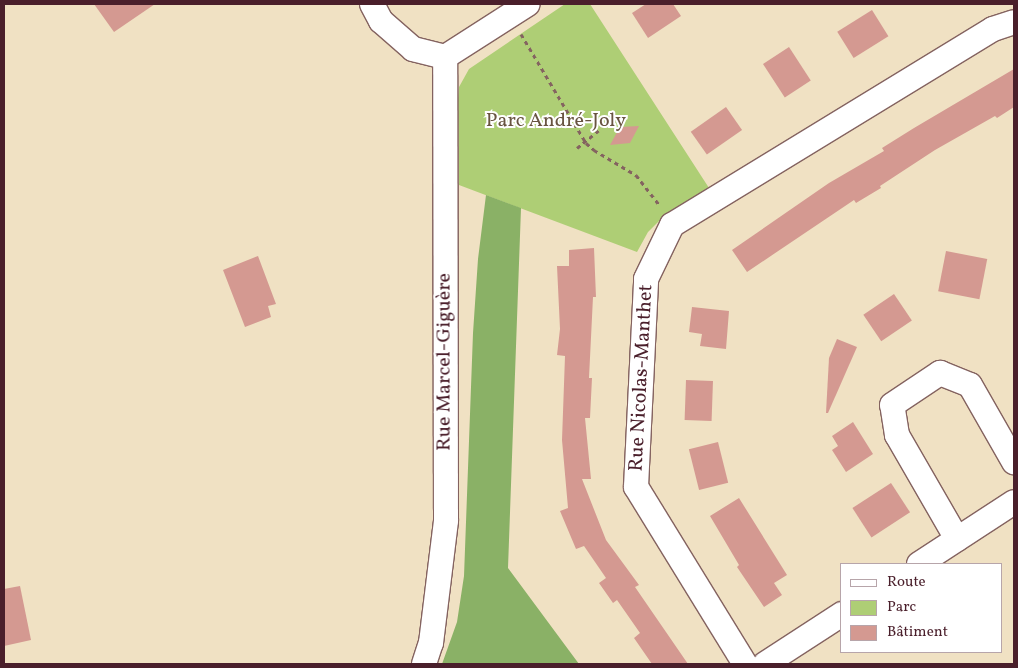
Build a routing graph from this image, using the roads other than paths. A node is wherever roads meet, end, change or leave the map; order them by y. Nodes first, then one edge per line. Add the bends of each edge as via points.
1 (372, 4) edge
2 (528, 4) edge
3 (1014, 22) edge
4 (445, 57) junction
5 (1014, 462) edge
6 (1014, 502) edge
7 (957, 539) junction
8 (921, 563) edge
9 (840, 615) edge
10 (424, 664) edge
11 (746, 664) edge
12 (765, 664) edge

1 - 4 street via 381,21 413,49
2 - 4 street
3 - 11 street, Rue Nicolas-Manthet via 993,29 672,225 646,279 636,487
4 - 10 street, Rue Marcel-Giguère via 446,520 431,644
5 - 7 street via 970,384 940,374 892,405 897,435
6 - 7 street
7 - 8 street
9 - 12 street

